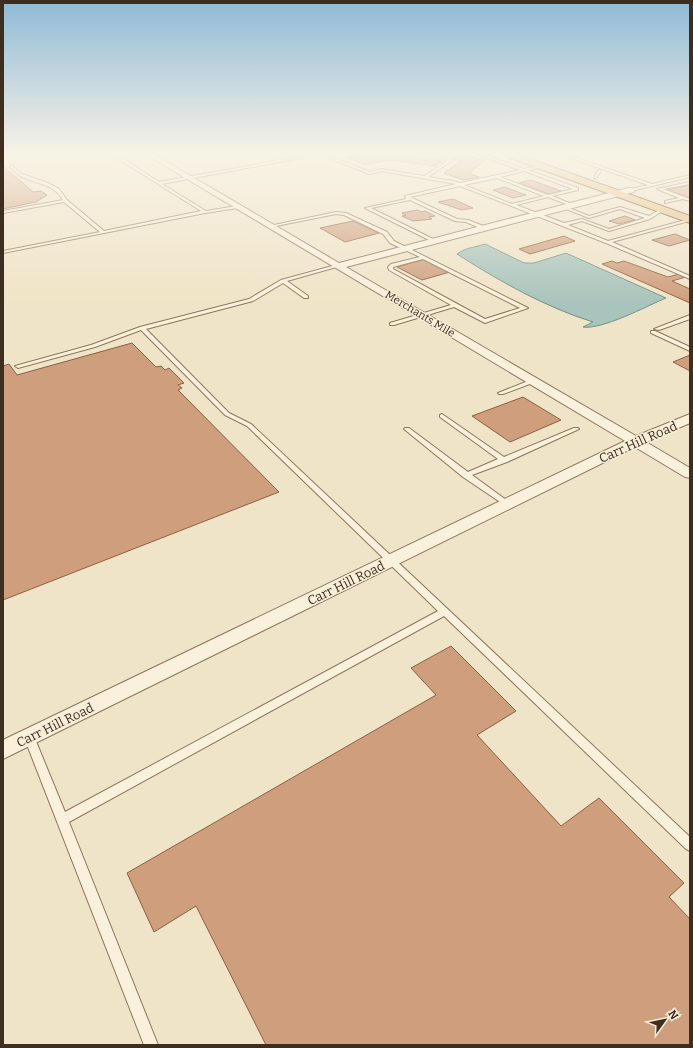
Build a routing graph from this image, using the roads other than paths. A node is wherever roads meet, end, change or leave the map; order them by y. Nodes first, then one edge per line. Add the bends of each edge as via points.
1 (49, 204) edge
2 (69, 204) edge
3 (192, 204) edge
4 (232, 204) edge
5 (387, 204) edge
6 (421, 204) edge
7 (516, 204) edge
8 (564, 204) edge
9 (576, 204) edge
10 (656, 204) edge
11 (660, 204) edge
12 (669, 204) edge
13 (511, 205) joint
14 (568, 206) junction
15 (664, 206) junction
16 (237, 207) junction
17 (3, 212) edge
18 (205, 212) junction
19 (535, 215) junction
20 (589, 217) junction
21 (648, 218) junction
22 (690, 218) edge
23 (582, 220) junction
24 (562, 225) junction
25 (271, 226) junction
26 (484, 228) junction
27 (103, 232) junction
28 (435, 241) junction
29 (608, 242) junction
30 (404, 249) junction
31 (3, 252) edge
32 (424, 257) junction
33 (338, 266) junction
34 (690, 278) edge
35 (283, 282) junction
36 (306, 297) dead end
37 (456, 305) junction
38 (421, 315) junction
39 (690, 317) edge
40 (392, 324) dead end
41 (142, 328) junction
42 (690, 349) edge
43 (18, 366) dead end
44 (533, 381) junction
45 (500, 393) dead end
46 (442, 416) dead end
47 (690, 418) edge
48 (407, 429) dead end
49 (576, 429) dead end
50 (635, 442) junction
51 (504, 460) junction
52 (690, 474) edge
53 (466, 475) junction
54 (506, 504) junction
55 (392, 560) junction
56 (445, 611) junction
57 (29, 737) junction
58 (3, 750) edge
59 (62, 820) junction
60 (690, 845) edge
61 (151, 1045) edge

1 - 17 lane
2 - 27 lane
3 - 18 lane
4 - 16 street, Merchants Mile
5 - 28 lane via 367,208
6 - 26 lane via 456,220 467,221
7 - 13 lane
8 - 14 lane
9 - 14 street
10 - 15 highway
11 - 15 highway
12 - 15 lane
13 - 19 lane
14 - 19 street
14 - 20 lane
15 - 21 lane
15 - 22 highway
16 - 18 lane
16 - 25 street, Merchants Mile
18 - 27 lane
19 - 24 lane
19 - 26 street
20 - 21 lane via 620,208
20 - 23 lane
21 - 23 lane via 609,230
22 - 29 lane
23 - 24 lane
24 - 29 lane
25 - 30 lane via 336,213 345,214 385,233 392,242
25 - 33 street, Merchants Mile
26 - 28 street
27 - 31 lane
28 - 30 street
29 - 34 lane
30 - 32 lane
30 - 33 street
32 - 37 lane via 393,265 390,267 391,270
32 - 37 lane via 524,308 485,321
33 - 35 lane
33 - 38 street, Merchants Mile
35 - 36 lane
35 - 41 lane via 251,300
37 - 38 lane
38 - 40 lane
38 - 44 street, Merchants Mile
39 - 42 lane via 655,330
41 - 43 lane via 94,346
41 - 55 lane via 227,414 249,425
44 - 45 lane
44 - 50 street, Merchants Mile
46 - 51 lane
47 - 50 street, Carr Hill Road
48 - 53 lane
49 - 51 lane
50 - 52 street, Merchants Mile
50 - 54 street, Carr Hill Road
51 - 53 lane
53 - 54 lane
54 - 55 street, Carr Hill Road
55 - 56 lane
55 - 57 street, Carr Hill Road
56 - 59 lane
56 - 60 lane
57 - 58 street, Carr Hill Road
57 - 59 lane
59 - 61 lane

